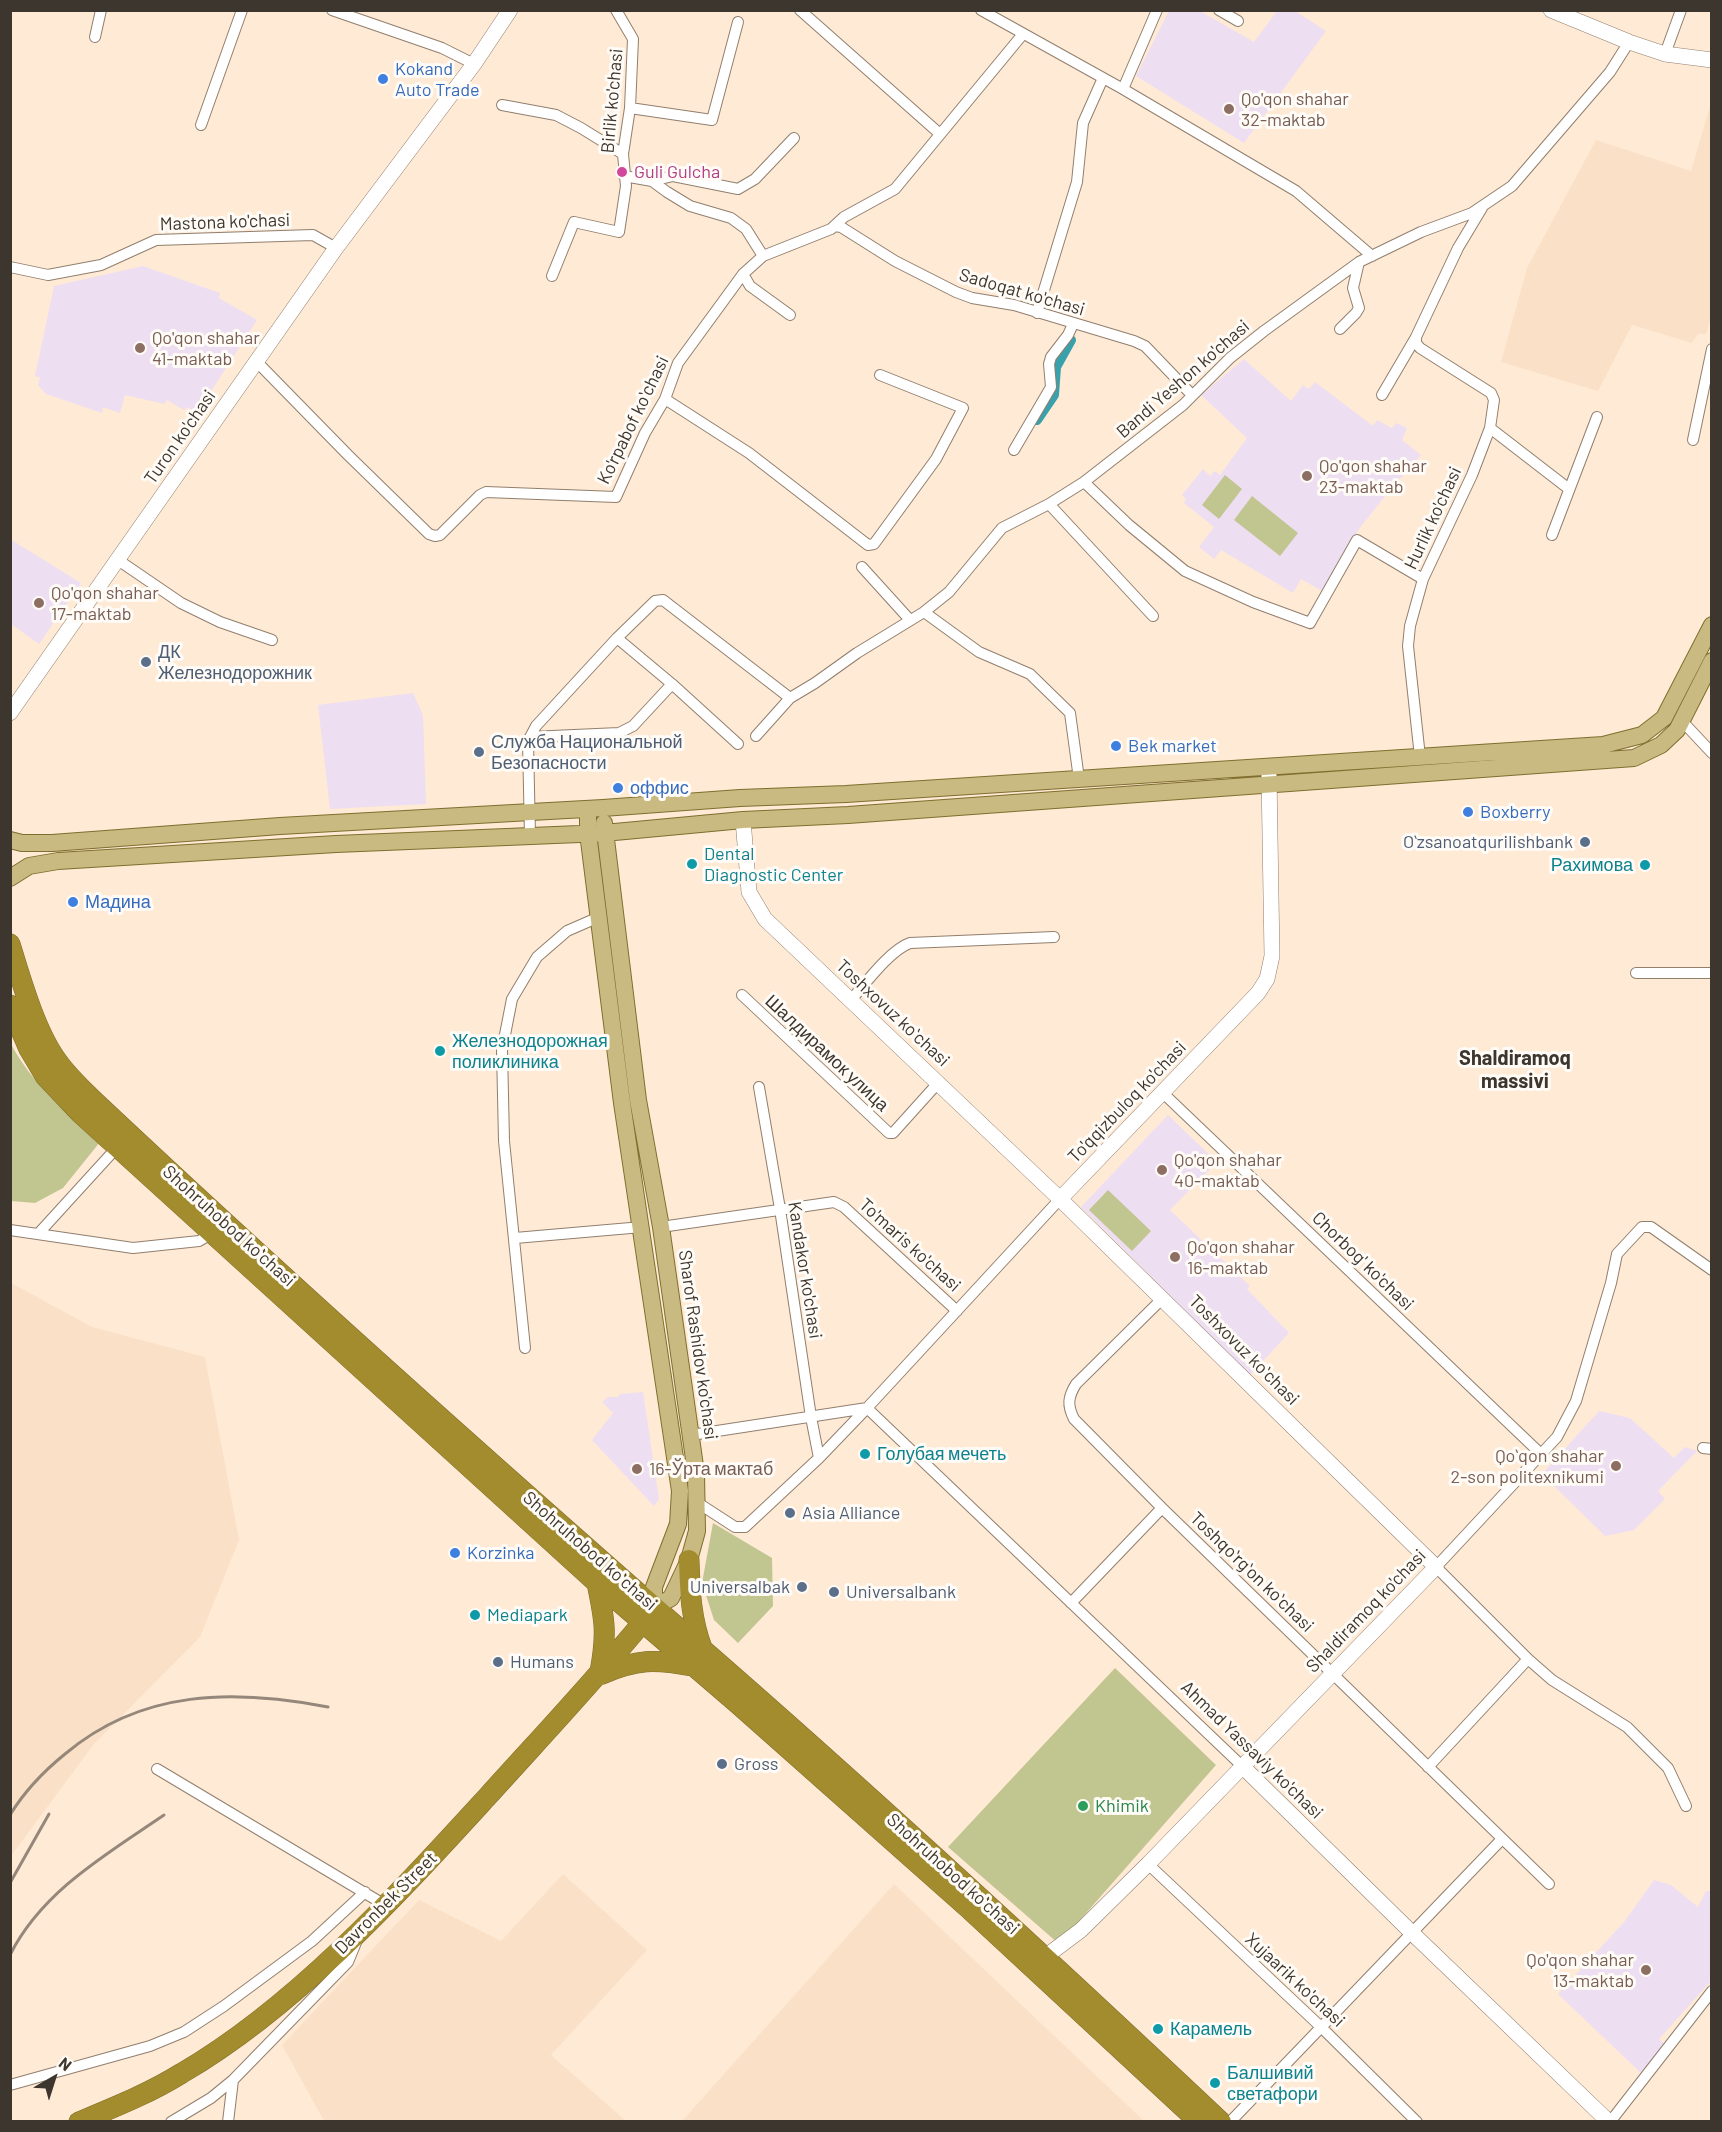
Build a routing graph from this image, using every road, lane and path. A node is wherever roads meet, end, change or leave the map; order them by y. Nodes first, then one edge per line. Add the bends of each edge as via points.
1 (101, 10) edge
2 (242, 10) edge
3 (332, 10) edge
4 (510, 10) edge
5 (616, 10) edge
6 (800, 10) edge
7 (981, 10) edge
8 (1157, 10) edge
9 (1219, 10) edge
10 (1551, 10) edge
11 (1682, 10) edge
12 (1238, 21) dead end
13 (738, 22) dead end
14 (1023, 34) junction
15 (95, 37) dead end
16 (1629, 42) junction
17 (1665, 54) junction
18 (1712, 60) edge
19 (474, 64) junction
20 (1103, 78) junction
21 (1123, 89) junction
22 (502, 105) dead end
23 (630, 108) junction
24 (201, 125) dead end
25 (940, 134) junction
26 (794, 138) dead end
27 (623, 154) junction
28 (624, 176) junction
29 (652, 181) junction
30 (1483, 207) junction
31 (834, 226) junction
32 (336, 248) junction
33 (763, 256) junction
34 (1372, 256) junction
35 (1359, 262) junction
36 (10, 267) edge
37 (743, 274) junction
38 (552, 276) dead end
39 (1037, 313) junction
40 (790, 315) dead end
41 (1073, 324) junction
42 (1340, 329) dead end
43 (1416, 338) junction
44 (1712, 349) edge
45 (257, 362) junction
46 (880, 375) dead end
47 (1192, 395) junction
48 (1382, 395) dead end
49 (665, 399) junction
50 (1597, 417) dead end
51 (1490, 428) junction
52 (1693, 440) dead end
53 (1014, 450) dead end
54 (1084, 482) junction
55 (1569, 489) junction
56 (1048, 504) junction
57 (1552, 535) dead end
58 (118, 560) junction
59 (861, 567) dead end
60 (1423, 579) junction
61 (924, 612) junction
62 (1153, 616) dead end
63 (910, 620) junction
64 (1712, 625) edge
65 (617, 638) junction
66 (272, 640) dead end
67 (1712, 661) edge
68 (672, 684) junction
69 (790, 698) junction
70 (10, 713) edge
71 (1682, 721) junction
72 (756, 736) dead end
73 (530, 737) junction
74 (738, 744) dead end
75 (1712, 753) edge
76 (1420, 756) junction
77 (1269, 766) junction
78 (1079, 779) junction
79 (1270, 783) junction
80 (596, 808) junction
81 (528, 812) junction
82 (743, 820) junction
83 (596, 833) junction
84 (530, 836) junction
85 (10, 840) edge
86 (10, 878) edge
87 (599, 917) junction
88 (1054, 937) dead end
89 (10, 944) edge
90 (1636, 973) dead end
91 (1712, 974) edge
92 (742, 995) dead end
93 (851, 1000) junction
94 (10, 1005) edge
95 (938, 1083) junction
96 (759, 1087) dead end
97 (1163, 1093) junction
98 (124, 1140) junction
99 (1060, 1199) junction
100 (780, 1209) junction
101 (642, 1227) junction
102 (661, 1227) junction
103 (10, 1230) edge
104 (213, 1233) junction
105 (38, 1234) junction
106 (515, 1238) junction
107 (1712, 1270) edge
108 (1163, 1298) junction
109 (957, 1311) junction
110 (674, 1316) junction
111 (655, 1318) junction
112 (525, 1348) dead end
113 (867, 1408) junction
114 (811, 1417) junction
115 (691, 1436) junction
116 (1541, 1454) junction
117 (819, 1458) junction
118 (698, 1503) junction
119 (1162, 1508) junction
120 (689, 1560) junction
121 (1436, 1567) junction
122 (597, 1583) junction
123 (1071, 1603) junction
124 (648, 1615) junction
125 (702, 1648) junction
126 (1528, 1659) junction
127 (695, 1667) junction
128 (1332, 1673) junction
129 (599, 1675) junction
130 (1242, 1766) junction
131 (1428, 1767) junction
132 (158, 1769) dead end
133 (1686, 1806) dead end
134 (1502, 1839) junction
135 (1148, 1864) junction
136 (1549, 1884) dead end
137 (365, 1892) junction
138 (385, 1905) junction
139 (364, 1925) junction
140 (1411, 1932) junction
141 (1040, 1963) junction
142 (1712, 1991) edge
143 (1321, 2027) junction
144 (233, 2080) junction
145 (10, 2085) edge
146 (80, 2121) edge
147 (171, 2121) edge
148 (228, 2121) edge
149 (1199, 2121) edge
150 (1221, 2121) edge
151 (1230, 2121) edge
152 (1417, 2121) edge
153 (1610, 2121) edge

1 - 15 street
2 - 24 street
3 - 19 street via 442,48
4 - 19 street, Turon ko'chasi
5 - 23 street, Birlik ko'chasi via 633,39
6 - 25 street
7 - 14 street
8 - 21 street
9 - 12 street
10 - 16 street
11 - 17 street
13 - 23 street via 712,120
14 - 20 street
14 - 25 street, Ko'rpabof koʻchasi
16 - 17 street
16 - 30 street, Bandi Yeshon ko'chasi via 1610,72 1512,186
17 - 18 street
19 - 32 street, Turon ko'chasi
20 - 21 street
20 - 39 street via 1083,123 1077,182
21 - 34 street via 1296,192
22 - 27 street via 556,115
23 - 27 street, Birlik ko'chasi
25 - 31 street, Ko'rpabof koʻchasi via 895,189 843,217
26 - 29 street via 755,179 738,189 673,176
27 - 28 street, Birlik ko'chasi
28 - 29 street, Birlik ko'chasi
28 - 38 street via 626,186 618,232 574,222
29 - 33 street, Birlik ko'chasi via 690,206 731,218 746,229
30 - 34 street, Bandi Yeshon ko'chasi
30 - 43 street via 1458,248
31 - 33 street, Ko'rpabof koʻchasi
31 - 39 street, Sadoqat ko'chasi via 956,292
32 - 36 street, Mastona ko'chasi via 313,235 156,240 101,265 48,275
32 - 45 street, Turon ko'chasi
33 - 37 street, Ko'rpabof koʻchasi
34 - 35 street, Bandi Yeshon ko'chasi
35 - 42 street via 1353,288 1359,308
35 - 47 street, Bandi Yeshon ko'chasi via 1230,358
37 - 40 street via 750,286
37 - 49 street, Ko'rpabof koʻchasi via 678,363
39 - 41 street, Sadoqat ko'chasi
41 - 47 street, Sadoqat ko'chasi via 1145,346
41 - 53 street via 1051,357 1051,387
43 - 48 street
43 - 51 street, Hurlik ko'chasi via 1420,348 1494,396
44 - 52 street
45 - 49 street, Ko'rpabof koʻchasi via 356,463 435,536 486,492 616,497
45 - 58 street, Turon ko'chasi
46 - 49 street via 963,408 930,467 874,544 868,545 749,453
47 - 54 street, Bandi Yeshon ko'chasi
50 - 55 street
51 - 55 street
51 - 60 street, Hurlik ko'chasi
54 - 56 street, Bandi Yeshon ko'chasi
54 - 60 street via 1185,571 1310,623 1357,540
55 - 57 street
56 - 61 street, Bandi Yeshon ko'chasi via 1002,528 949,592
56 - 62 street
58 - 66 street via 180,603
58 - 70 street, Turon ko'chasi
59 - 63 street
60 - 76 street, Hurlik ko'chasi via 1408,646
61 - 63 street, Bandi Yeshon ko'chasi
61 - 78 street via 978,652 1030,674 1070,713
63 - 69 street, Bandi Yeshon ko'chasi
64 - 76 main road via 1664,718 1642,735 1604,745
65 - 68 street
65 - 69 street via 655,601 663,600
65 - 73 street
67 - 71 main road
68 - 73 street via 633,726 619,733
68 - 74 street
69 - 72 street, Bandi Yeshon ko'chasi
71 - 75 street
71 - 79 main road via 1661,745 1634,758
73 - 81 street
76 - 77 main road
77 - 78 main road
77 - 79 street, To'qqizbuloq ko'chasi
78 - 80 main road
79 - 82 main road
79 - 97 street, To'qqizbuloq ko'chasi via 1272,956 1267,979
80 - 81 main road
80 - 83 main road, Sharof Rashidov ko'chasi
81 - 84 street
81 - 85 main road via 52,843
82 - 83 main road
82 - 93 street, Toshxovuz koʻchasi via 749,892 759,910
83 - 84 main road
83 - 87 main road, Sharof Rashidov ko'chasi
83 - 102 main road, Sharof Rashidov ko'chasi
84 - 86 main road via 58,861 29,867
87 - 101 main road, Sharof Rashidov ko'chasi
87 - 106 street via 567,931 537,957 512,999 502,1050 504,1141
88 - 93 street via 903,945
89 - 98 highway, Shohruhobod koʻchasi via 30,1004 57,1062
90 - 91 street
92 - 95 street, Шалдирамок улица via 891,1134
93 - 95 street, Toshxovuz koʻchasi
94 - 98 highway, Shohruhobod koʻchasi via 45,1076 80,1113
95 - 99 street, Toshxovuz koʻchasi
96 - 100 street, Kandakor ko'chasi
97 - 99 street, To'qqizbuloq ko'chasi
97 - 116 street, Chorbog' ko'chasi
98 - 104 highway, Shohruhobod koʻchasi
98 - 105 street
98 - 124 highway, Shohruhobod koʻchasi via 371,1357
99 - 108 street, Toshxovuz koʻchasi
99 - 109 street, To'qqizbuloq ko'chasi
100 - 102 street, To'maris ko'chasi
100 - 109 street, To'maris ko'chasi via 839,1204
100 - 114 street, Kandakor ko'chasi
101 - 106 street
101 - 111 main road, Sharof Rashidov ko'chasi
102 - 110 main road, Sharof Rashidov ko'chasi
103 - 105 street
104 - 105 street via 199,1242 133,1248
104 - 122 highway, Shohruhobod koʻchasi
106 - 112 street
107 - 116 street, Shaldiramoq ko'chasi via 1651,1227 1642,1227 1617,1254 1576,1401 1557,1437
108 - 119 street, Toshqoʻrgʻon koʻchasi via 1076,1384 1069,1394 1068,1407 1074,1419
108 - 121 street, Toshxovuz koʻchasi
109 - 113 street, To'qqizbuloq ko'chasi
110 - 111 main road
110 - 115 main road, Sharof Rashidov ko'chasi
111 - 124 main road, Sharof Rashidov ko'chasi via 680,1491 678,1524 654,1587
113 - 114 street
113 - 117 street, To'qqizbuloq ko'chasi
113 - 123 street, Ahmad Yassaviy ko'chasi
114 - 115 street
114 - 117 street, Kandakor ko'chasi
115 - 118 main road, Sharof Rashidov ko'chasi
116 - 121 street, Shaldiramoq ko'chasi
117 - 118 street, To'qqizbuloq ko'chasi via 745,1527 735,1527
118 - 120 main road, Sharof Rashidov ko'chasi via 697,1531
119 - 123 street
119 - 128 street, Toshqoʻrgʻon koʻchasi
120 - 124 main road, Sharof Rashidov ko'chasi via 670,1598
120 - 125 highway via 690,1602
121 - 126 street, Toshxovuz koʻchasi
121 - 128 street, Shaldiramoq ko'chasi
122 - 124 highway, Shohruhobod koʻchasi
122 - 129 highway via 605,1620
123 - 130 street, Ahmad Yassaviy ko'chasi
124 - 125 highway, Shohruhobod koʻchasi
124 - 127 highway, Shohruhobod koʻchasi
124 - 129 highway, Davronbek Street
125 - 141 highway, Shohruhobod koʻchasi
126 - 131 street
126 - 133 street, Toshxovuz koʻchasi via 1552,1680 1627,1727 1668,1768
127 - 129 highway via 644,1660
127 - 141 highway, Shohruhobod koʻchasi
128 - 130 street, Shaldiramoq ko'chasi
128 - 131 street, Toshqoʻrgʻon koʻchasi
129 - 138 highway, Davronbek Street
130 - 135 street, Shaldiramoq ko'chasi
130 - 140 street, Ahmad Yassaviy ko'chasi
131 - 134 street, Toshqoʻrgʻon koʻchasi
132 - 137 street
134 - 136 street, Toshqoʻrgʻon koʻchasi
134 - 140 street
135 - 141 street, Shaldiramoq ko'chasi via 1081,1930
135 - 143 street, Xujaarik ko'chasi
137 - 138 street
137 - 145 street via 312,1941 184,2032 150,2046
138 - 139 highway, Davronbek Street
139 - 144 street via 348,1962
139 - 146 highway, Davronbek Street via 291,1994 221,2049 162,2084
140 - 143 street
140 - 153 street, Ahmad Yassaviy ko'chasi
141 - 149 highway, Shohruhobod koʻchasi
141 - 150 highway, Shohruhobod koʻchasi
142 - 153 street
143 - 151 street
143 - 152 street, Xujaarik ko'chasi
144 - 147 street
144 - 148 street

